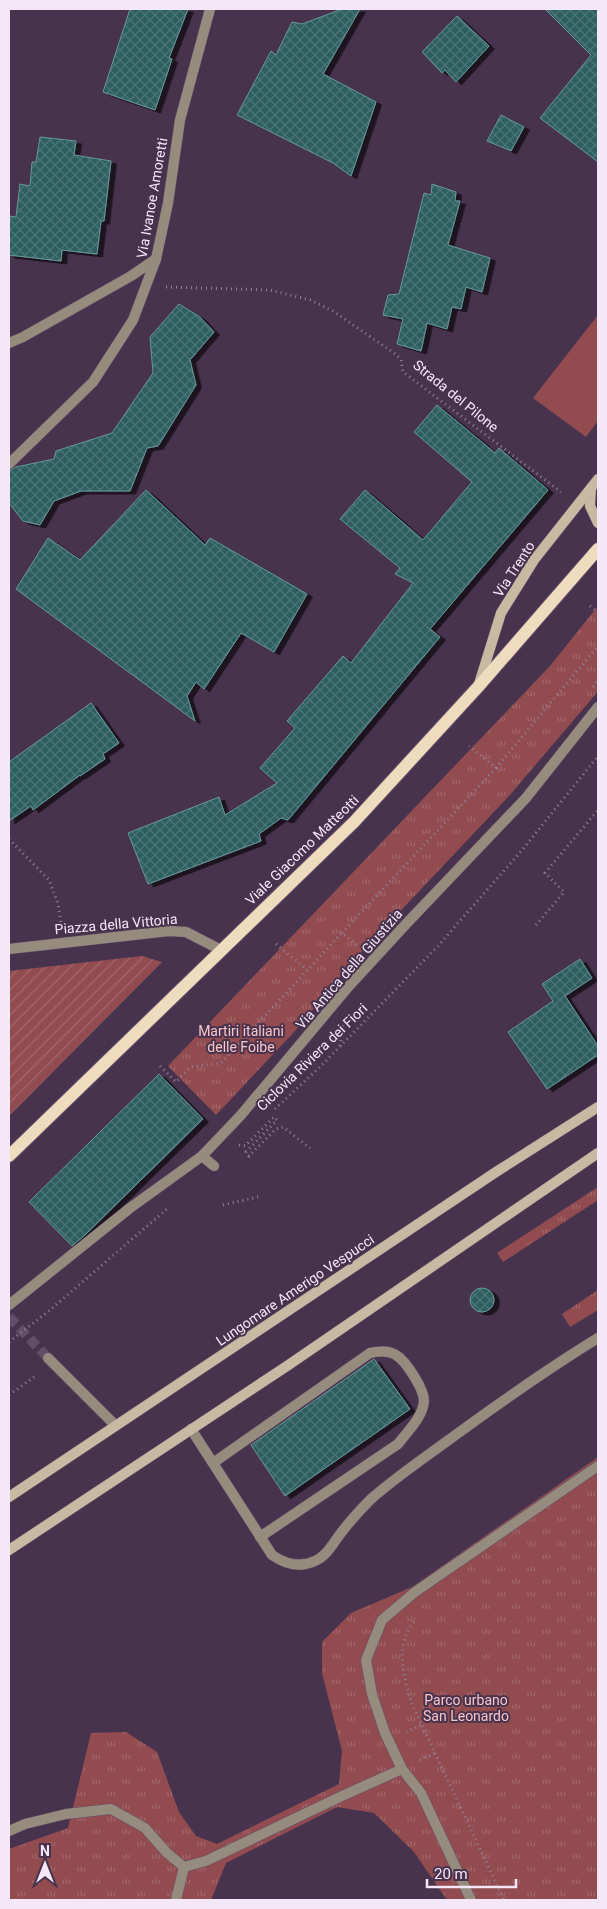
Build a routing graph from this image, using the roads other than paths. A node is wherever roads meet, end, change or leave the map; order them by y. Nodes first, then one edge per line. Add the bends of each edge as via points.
1 (210, 9) edge
2 (156, 259) junction
3 (9, 343) edge
4 (9, 464) edge
5 (598, 479) edge
6 (591, 488) junction
7 (598, 523) edge
8 (598, 549) edge
9 (478, 687) junction
10 (598, 707) edge
11 (9, 949) edge
12 (221, 950) junction
13 (598, 1107) edge
14 (598, 1153) edge
15 (9, 1156) edge
16 (202, 1156) junction
17 (214, 1166) dead end
18 (9, 1305) edge
19 (598, 1338) edge
20 (51, 1361) tunnel mouth
21 (115, 1425) junction
22 (191, 1430) junction
23 (213, 1463) junction
24 (598, 1466) edge
25 (9, 1497) edge
26 (260, 1537) junction
27 (9, 1550) edge
28 (402, 1769) junction
29 (9, 1831) edge
30 (184, 1867) junction
31 (176, 1900) edge
32 (471, 1900) edge

1 - 2 street, Via Ivanoe Amoretti via 180,120
2 - 3 street
2 - 4 street, Via Ivanoe Amoretti via 133,320 93,382
5 - 6 main road, Via Trento
6 - 7 main road via 590,506
6 - 9 main road, Via Trento via 534,560 502,613
8 - 9 main road, Viale Giacomo Matteotti
9 - 12 main road, Viale Giacomo Matteotti via 354,822
10 - 16 street, Via Antica della Giustizia via 526,798 406,923
11 - 12 street, Piazza della Vittoria via 169,930 186,932
12 - 15 main road, Viale Giacomo Matteotti
13 - 21 main road, Lungomare Amerigo Vespucci
14 - 22 main road
16 - 17 street
16 - 18 street, Via Antica della Giustizia via 130,1208
19 - 26 street via 410,1468 371,1499 316,1561 304,1565 282,1562 272,1555
20 - 21 street
21 - 25 main road, Lungomare Amerigo Vespucci
22 - 23 street
22 - 27 main road
23 - 26 street
23 - 26 street via 370,1353 387,1351 396,1355 420,1386 424,1400 422,1408 398,1444
24 - 28 street via 415,1592 382,1620 366,1660 385,1733
28 - 30 street via 206,1861
28 - 32 street via 422,1793
29 - 30 street via 66,1814 111,1809 145,1828
30 - 31 street

